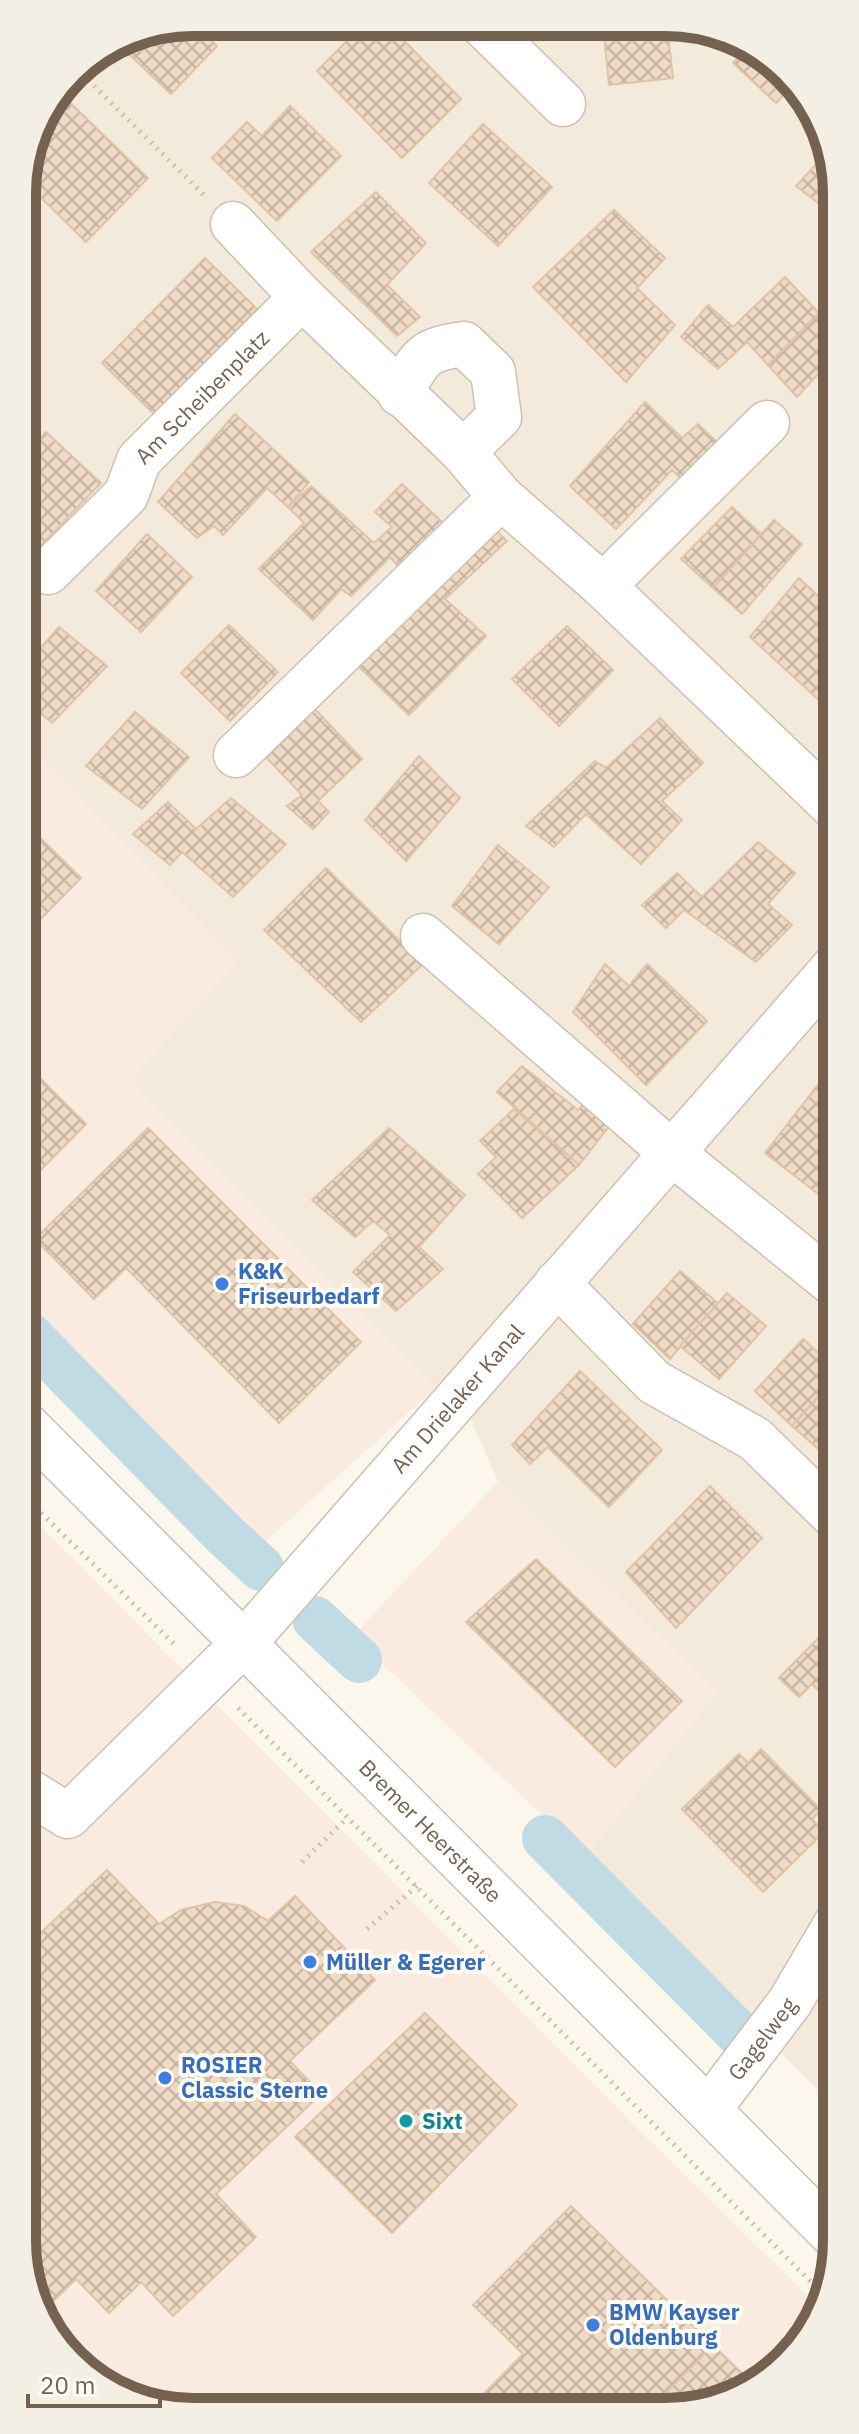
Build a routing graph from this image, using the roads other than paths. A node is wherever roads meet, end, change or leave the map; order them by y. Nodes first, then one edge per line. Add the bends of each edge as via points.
1 (494, 36) edge
2 (563, 104) dead end
3 (233, 224) road end
4 (302, 297) junction
5 (400, 394) junction
6 (767, 423) dead end
7 (463, 452) junction
8 (501, 497) junction
9 (48, 572) dead end
10 (603, 586) junction
11 (236, 755) dead end
12 (823, 797) edge
13 (423, 936) dead end
14 (823, 980) edge
15 (672, 1153) junction
16 (823, 1275) edge
17 (557, 1283) junction
18 (36, 1435) edge
19 (823, 1505) edge
20 (244, 1643) junction
21 (36, 1796) edge
22 (823, 1946) edge
23 (709, 2109) junction
24 (823, 2225) edge

1 - 2 street
3 - 4 street
4 - 5 street
4 - 9 street, Am Scheibenplatz via 139,460 126,495
5 - 7 street
5 - 7 street via 416,365 434,348 464,344 493,372 499,417
6 - 10 street
7 - 8 street
8 - 10 street
8 - 11 street
10 - 12 street
13 - 15 street
14 - 15 street, Am Drielaker Kanal
15 - 16 street
15 - 17 street, Am Drielaker Kanal
17 - 19 street via 654,1382 755,1439
17 - 20 street, Am Drielaker Kanal
18 - 20 street, Bremer Heerstraße
20 - 21 street, Am Drielaker Kanal via 68,1816
20 - 23 street, Bremer Heerstraße
22 - 23 street, Gagelweg via 790,2002
23 - 24 street, Bremer Heerstraße

